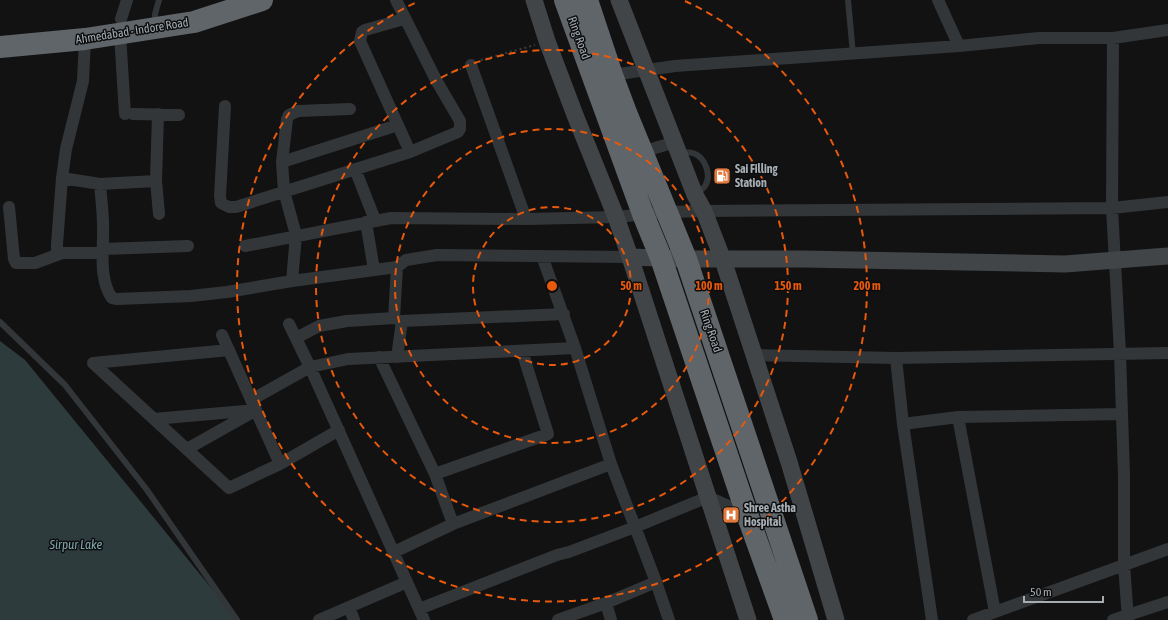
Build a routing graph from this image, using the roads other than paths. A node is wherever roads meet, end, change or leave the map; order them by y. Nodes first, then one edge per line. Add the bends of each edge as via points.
1 (396, 0) edge
2 (534, 0) edge
3 (565, 0) edge
4 (587, 0) edge
5 (620, 0) edge
6 (848, 0) edge
7 (938, 0) edge
8 (235, 4) edge
9 (156, 14) edge
10 (123, 18) edge
11 (404, 19) junction
12 (1168, 30) edge
13 (0, 33) edge
14 (1113, 38) junction
15 (85, 39) junction
16 (960, 46) junction
17 (0, 47) edge
18 (853, 54) junction
19 (471, 65) road end
20 (647, 70) junction
21 (612, 74) junction
22 (225, 106) dead end
23 (350, 109) dead end
24 (158, 114) junction
25 (179, 115) dead end
26 (398, 125) junction
27 (677, 147) junction
28 (410, 152) junction
29 (642, 152) junction
30 (282, 162) junction
31 (355, 169) junction
32 (62, 178) junction
33 (156, 181) junction
34 (100, 184) junction
35 (284, 192) junction
36 (1168, 202) edge
37 (9, 207) dead end
38 (1112, 208) junction
39 (704, 211) junction
40 (668, 212) junction
41 (159, 214) dead end
42 (643, 214) junction
43 (616, 217) junction
44 (526, 219) junction
45 (370, 221) junction
46 (296, 235) junction
47 (188, 246) dead end
48 (245, 246) dead end
49 (103, 251) junction
50 (62, 253) junction
51 (542, 256) junction
52 (630, 256) junction
53 (1168, 256) edge
54 (661, 258) junction
55 (686, 259) junction
56 (1114, 259) junction
57 (724, 260) junction
58 (397, 267) junction
59 (374, 270) junction
60 (292, 281) junction
61 (564, 314) junction
62 (398, 320) junction
63 (0, 322) edge
64 (289, 324) dead end
65 (222, 335) dead end
66 (296, 338) junction
67 (575, 348) junction
68 (229, 350) junction
69 (522, 350) junction
70 (1168, 352) edge
71 (1120, 354) junction
72 (754, 355) junction
73 (379, 357) junction
74 (397, 357) junction
75 (896, 358) junction
76 (310, 367) junction
77 (253, 405) junction
78 (1122, 414) junction
79 (958, 417) junction
80 (154, 419) junction
81 (903, 424) junction
82 (339, 430) junction
83 (186, 448) junction
84 (280, 464) junction
85 (611, 464) junction
86 (435, 474) junction
87 (708, 497) junction
88 (747, 514) junction
89 (453, 524) junction
90 (635, 527) junction
91 (1168, 549) edge
92 (394, 552) junction
93 (1124, 564) junction
94 (407, 582) junction
95 (656, 582) junction
96 (1168, 602) edge
97 (606, 603) junction
98 (349, 607) junction
99 (419, 609) junction
100 (995, 612) junction
101 (1128, 617) edge
102 (237, 620) edge
103 (319, 620) edge
104 (354, 620) edge
105 (424, 620) edge
106 (558, 620) edge
107 (611, 620) edge
108 (669, 620) edge
109 (748, 620) edge
110 (784, 620) edge
111 (807, 620) edge
112 (836, 620) edge
113 (932, 620) edge
114 (973, 620) edge
115 (1113, 620) edge

1 - 11 street
2 - 43 street via 575,116
3 - 42 highway, Ring Road
4 - 21 highway, Ring Road
5 - 20 street
6 - 18 lane
7 - 16 street
8 - 9 highway, Ahmedabad - Indore Road
9 - 10 highway, Ahmedabad - Indore Road
10 - 13 highway, Ahmedabad - Indore Road
10 - 15 highway, Ahmedabad - Indore Road
10 - 24 street via 129,114
11 - 26 street via 365,30 360,36 363,49
11 - 28 street via 460,121 458,132
12 - 14 street
14 - 16 street via 1039,38
14 - 38 street
15 - 17 highway, Ahmedabad - Indore Road
15 - 32 street via 83,81 66,149
16 - 18 street
18 - 20 street
19 - 44 street
20 - 21 street
20 - 27 street
21 - 29 highway, Ring Road
22 - 35 street via 221,203 236,207
23 - 30 street via 298,111 289,115
24 - 25 street
24 - 33 street
26 - 28 street
26 - 30 street
27 - 29 street
27 - 39 street via 695,195
28 - 31 street
29 - 40 highway, Ring Road
30 - 35 street
31 - 35 street
31 - 45 street
32 - 34 street
32 - 50 street via 57,244 57,251
33 - 34 street
33 - 41 street
34 - 49 street
35 - 46 street
36 - 38 street
37 - 50 street via 16,263 35,263
38 - 39 street
38 - 56 street
39 - 40 street
39 - 57 street
40 - 42 street
40 - 55 highway, Ring Road
42 - 43 street
42 - 54 highway, Ring Road
43 - 44 street
43 - 52 street
44 - 45 street via 391,218
45 - 46 street
45 - 59 street
46 - 48 street
46 - 60 street
47 - 49 street
49 - 50 street
49 - 60 street via 107,290 112,298 117,299 191,296
51 - 52 street
51 - 58 street via 437,255 406,260
51 - 61 street
52 - 54 street
52 - 87 street
53 - 56 street
54 - 55 street
54 - 88 highway, Ring Road
55 - 57 street
55 - 111 highway, Ring Road
56 - 57 street via 1065,264
56 - 71 street
57 - 72 street
58 - 59 street
58 - 62 street
59 - 60 street
61 - 62 street
61 - 67 street
62 - 66 street via 346,321 318,326
62 - 74 street
63 - 102 lane via 65,384 147,490
64 - 66 street
65 - 68 street
66 - 76 street
67 - 69 street
67 - 85 street
68 - 77 street
68 - 80 street via 93,363
69 - 74 street
69 - 86 street via 548,434
70 - 71 street
71 - 75 street
71 - 78 street
72 - 75 street
72 - 112 street
73 - 74 street
73 - 76 street via 348,359
73 - 86 street
75 - 81 street
76 - 77 street
76 - 82 street
77 - 80 street
77 - 83 street
77 - 84 street
78 - 79 street
78 - 93 street
79 - 81 street
79 - 100 street
80 - 83 street
81 - 113 street
82 - 84 street
82 - 92 street
83 - 84 street via 229,488
85 - 89 street
85 - 90 street
86 - 89 street
87 - 88 street
87 - 90 street
87 - 109 street
88 - 110 highway, Ring Road
89 - 92 street
90 - 95 street
90 - 99 street via 569,552 557,554
91 - 93 street
92 - 94 street
93 - 100 street
93 - 101 street
94 - 98 street
94 - 99 street
95 - 97 street
95 - 108 street
96 - 101 street
97 - 106 street
97 - 107 street
98 - 103 street
98 - 104 street
99 - 105 street
100 - 114 street
101 - 115 street

